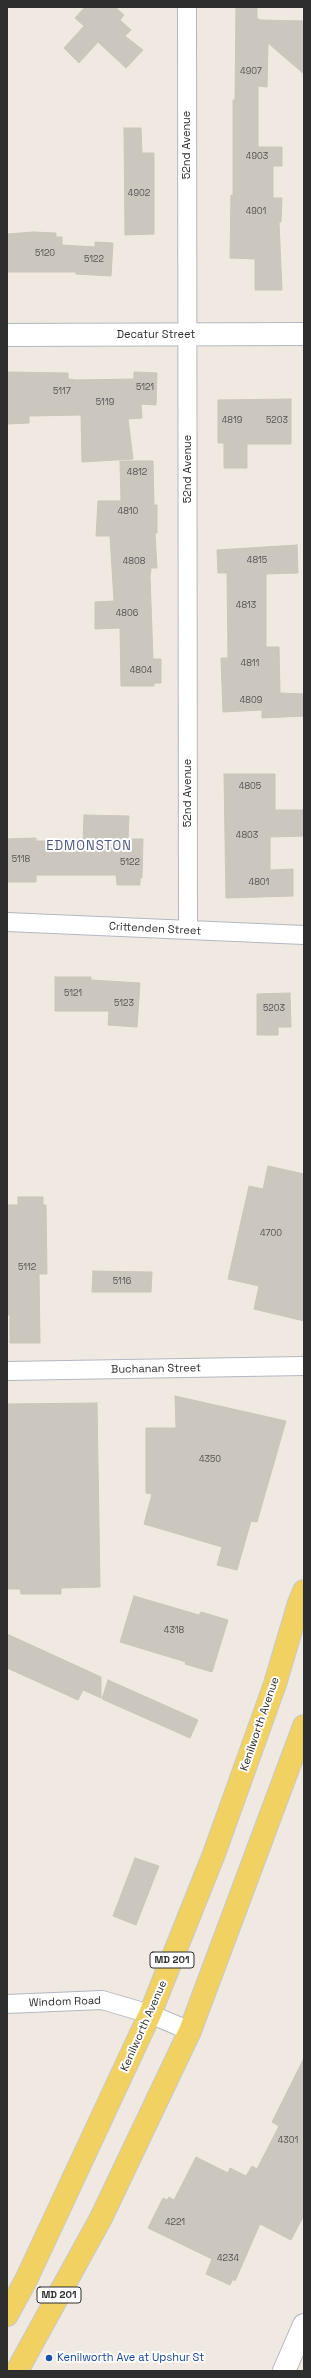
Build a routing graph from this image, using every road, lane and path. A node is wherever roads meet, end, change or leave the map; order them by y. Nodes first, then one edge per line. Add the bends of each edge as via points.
1 (187, 7) edge
2 (304, 334) edge
3 (7, 335) edge
4 (188, 335) junction
5 (7, 922) edge
6 (188, 930) junction
7 (304, 935) edge
8 (304, 1366) edge
9 (7, 1371) edge
10 (304, 1591) edge
11 (304, 1726) edge
12 (7, 2004) edge
13 (150, 2014) junction
14 (190, 2031) junction
15 (7, 2315) edge
16 (304, 2325) edge
17 (17, 2371) edge
18 (284, 2371) edge

1 - 4 street, 52nd Avenue
2 - 4 street, Decatur Street
3 - 4 street, Decatur Street
4 - 6 street, 52nd Avenue
5 - 6 street, Crittenden Street
6 - 7 street, Crittenden Street
8 - 9 street, Buchanan Street
10 - 13 main road, Kenilworth Avenue / MD 201 via 298,1603 275,1684 217,1846
11 - 14 main road, MD 201
12 - 13 street, Windom Road via 102,2000
13 - 14 street, Windom Road
13 - 15 main road, Kenilworth Avenue / MD 201 via 26,2280
14 - 17 main road, MD 201 via 101,2218
16 - 18 street

